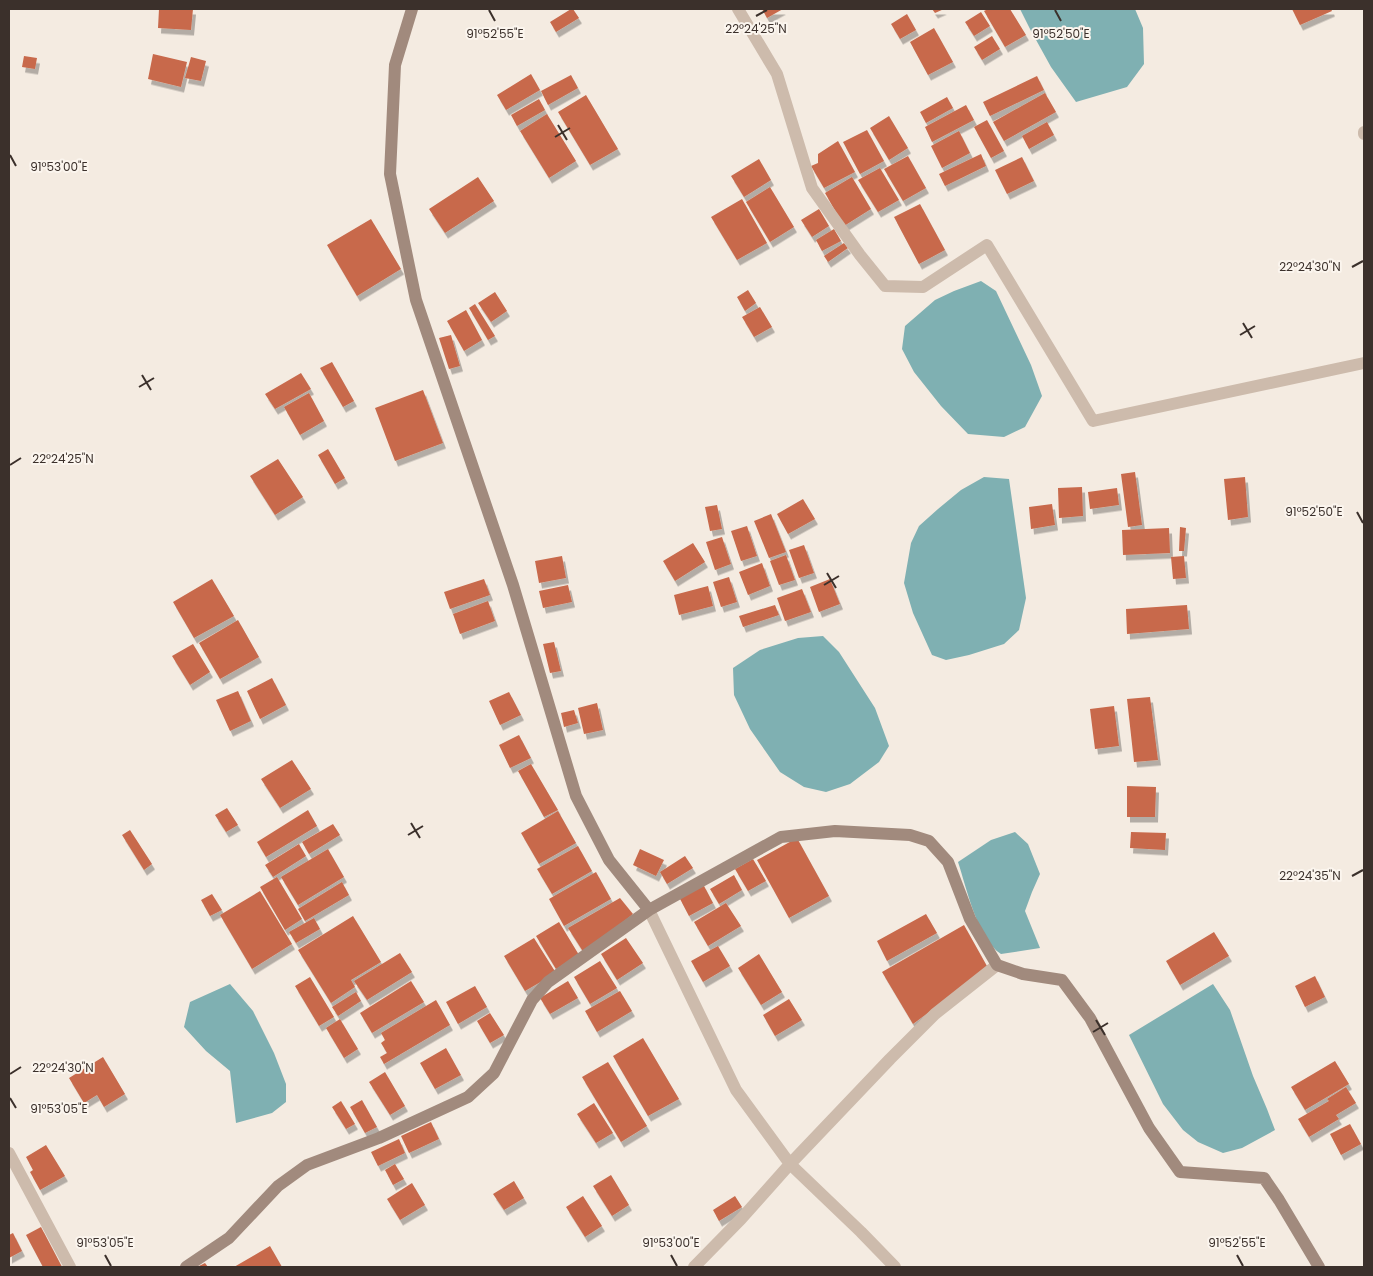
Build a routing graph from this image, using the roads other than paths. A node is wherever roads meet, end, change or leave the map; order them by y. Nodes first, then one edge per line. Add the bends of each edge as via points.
1 (412, 9) edge
2 (738, 9) edge
3 (1364, 363) edge
4 (649, 910) junction
5 (997, 965) junction
6 (9, 1154) edge
7 (790, 1164) junction
8 (70, 1267) edge
9 (186, 1267) edge
10 (694, 1267) edge
11 (895, 1267) edge
12 (1319, 1267) edge

1 - 4 street via 395,65 390,174 416,300 513,586 576,796 609,860
2 - 3 street via 777,74 812,188 885,286 924,287 987,245 1093,421
4 - 5 street via 781,837 834,831 910,835 929,841 948,862 970,918
4 - 7 street via 736,1090
4 - 9 street via 548,982 532,1000 494,1073 468,1097 378,1138 307,1165 278,1186 228,1238
5 - 7 street via 935,1014
5 - 12 street via 1023,974 1062,980 1090,1018 1149,1128 1180,1172 1264,1178
6 - 8 street
7 - 10 street
7 - 11 street

